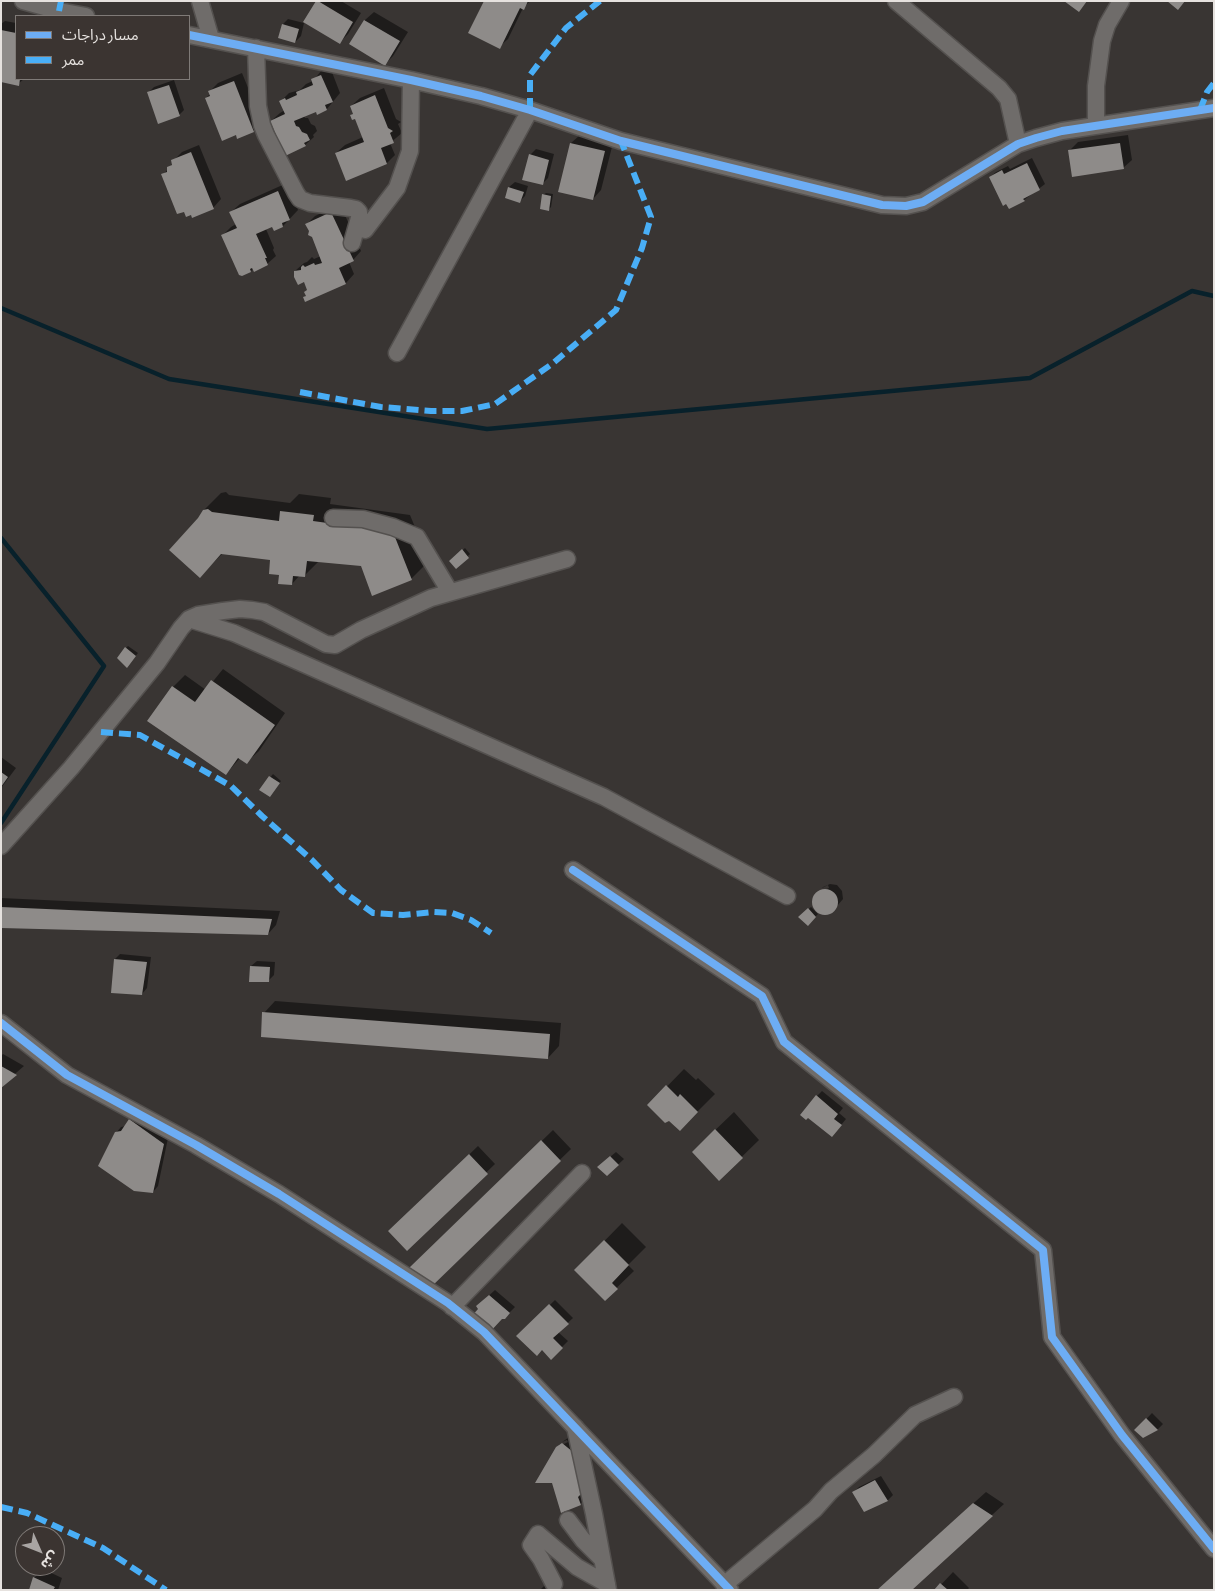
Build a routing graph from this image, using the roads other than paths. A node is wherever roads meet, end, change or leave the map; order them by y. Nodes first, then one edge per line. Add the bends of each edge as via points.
1 (23, 1) edge
2 (200, 1) edge
3 (896, 1) edge
4 (1121, 1) edge
5 (81, 15) edge
6 (190, 35) edge
7 (211, 39) junction
8 (256, 48) junction
9 (411, 80) junction
10 (1214, 108) edge
11 (530, 110) junction
12 (1096, 126) junction
13 (1018, 144) junction
14 (365, 230) dead end
15 (352, 243) dead end
16 (397, 353) dead end
17 (334, 518) dead end
18 (566, 558) dead end
19 (450, 592) junction
20 (189, 619) junction
21 (1, 846) edge
22 (574, 870) dead end
23 (787, 896) dead end
24 (1, 1023) edge
25 (582, 1174) dead end
26 (452, 1306) junction
27 (954, 1397) dead end
28 (575, 1427) junction
29 (568, 1520) dead end
30 (1214, 1549) edge
31 (602, 1558) junction
32 (554, 1584) dead end
33 (607, 1587) edge
34 (727, 1587) edge

1 - 5 street
2 - 7 street
3 - 13 street via 999,88 1008,99
4 - 12 street via 1102,41 1096,86
6 - 7 street
7 - 8 street
8 - 9 street
8 - 15 street via 258,106 266,135 300,199 310,204 351,208 359,212
9 - 11 street
9 - 14 street via 410,151 397,188
10 - 12 street
11 - 13 street via 621,141 882,205 906,206 923,202
11 - 16 street
12 - 13 street via 1062,131
17 - 19 street via 363,519 417,538
18 - 19 street
19 - 20 street via 361,630 335,645 326,644 264,612 240,609
20 - 21 street via 71,768
20 - 23 street via 234,633 604,797
22 - 30 street via 762,996 784,1042 1044,1250 1052,1337 1122,1435
24 - 26 street via 67,1075 279,1194
25 - 26 street
26 - 28 street via 484,1332
27 - 34 street via 915,1414
28 - 31 street
28 - 34 street
29 - 31 street
31 - 33 street
32 - 33 street via 531,1545 538,1534

